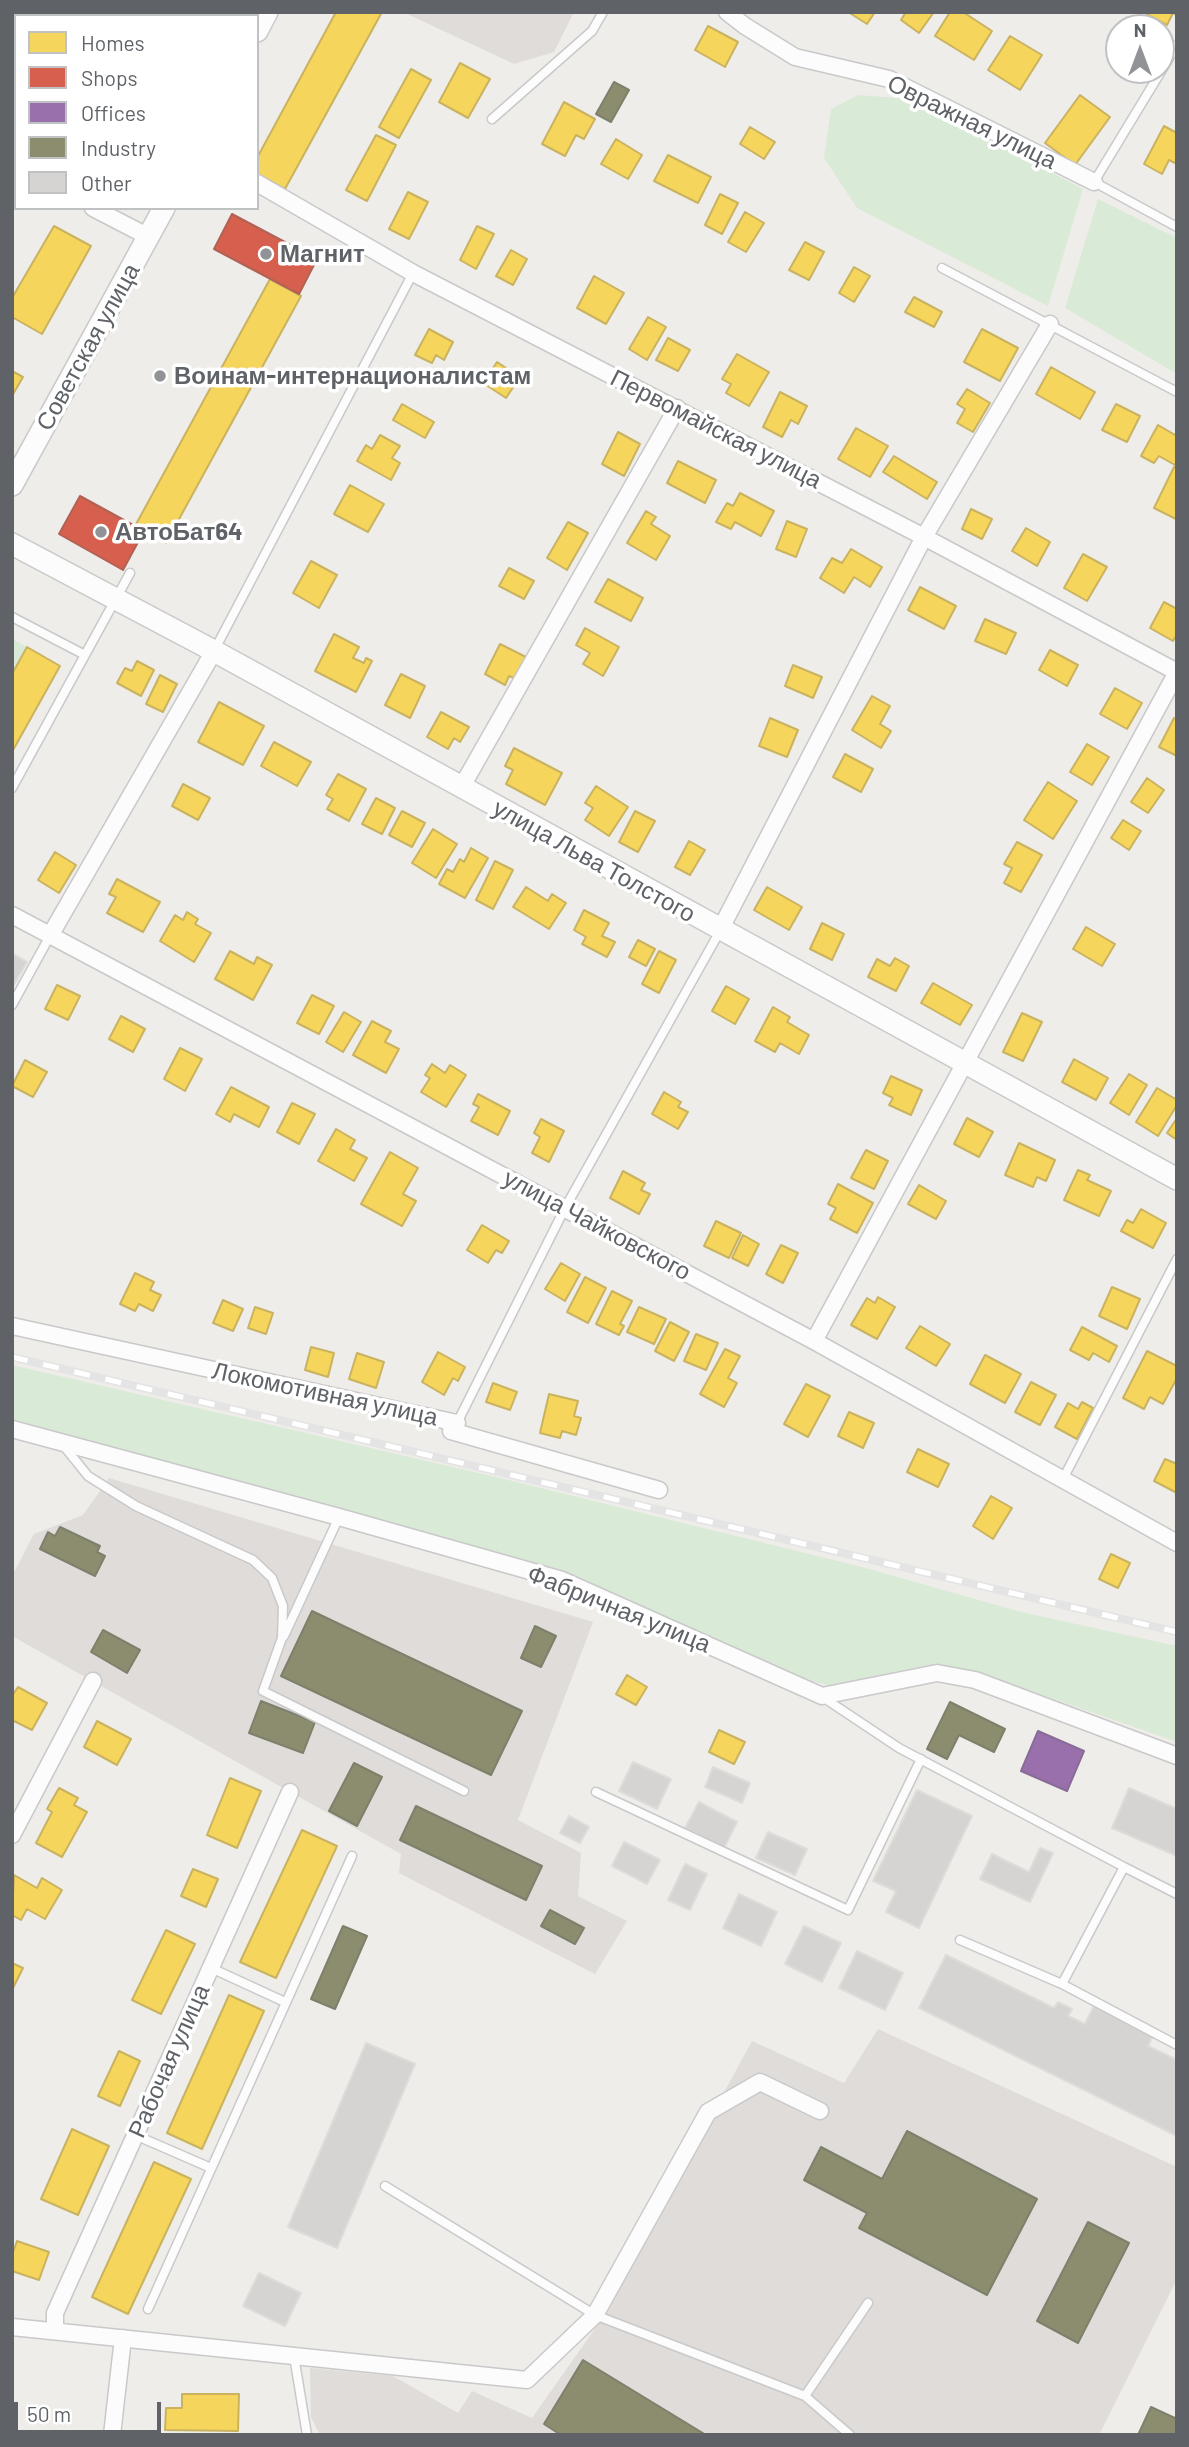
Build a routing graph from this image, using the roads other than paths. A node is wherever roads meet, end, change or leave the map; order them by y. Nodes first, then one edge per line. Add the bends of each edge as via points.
1 (267, 12) edge
2 (603, 12) edge
3 (727, 12) edge
4 (259, 28) edge
5 (1177, 45) edge
6 (492, 119) dead end
7 (1094, 182) junction
8 (259, 184) edge
9 (97, 210) edge
10 (163, 210) edge
11 (1177, 227) edge
12 (149, 237) junction
13 (942, 268) dead end
14 (412, 273) junction
15 (1050, 324) junction
16 (1177, 392) edge
17 (677, 408) junction
18 (12, 485) edge
19 (924, 537) junction
20 (12, 544) edge
21 (130, 573) dead end
22 (115, 599) junction
23 (12, 617) edge
24 (214, 651) junction
25 (85, 655) junction
26 (1177, 672) edge
27 (12, 788) edge
28 (461, 788) junction
29 (12, 915) edge
30 (720, 930) junction
31 (51, 934) junction
32 (12, 1005) edge
33 (965, 1062) junction
34 (1177, 1179) edge
35 (565, 1208) junction
36 (1177, 1259) edge
37 (12, 1325) edge
38 (814, 1341) junction
39 (457, 1423) junction
40 (12, 1429) edge
41 (61, 1443) junction
42 (1063, 1479) junction
43 (659, 1490) dead end
44 (339, 1517) junction
45 (1177, 1544) edge
46 (282, 1638) junction
47 (93, 1681) dead end
48 (822, 1696) junction
49 (1177, 1756) edge
50 (920, 1759) junction
51 (464, 1791) dead end
52 (290, 1792) dead end
53 (596, 1792) dead end
54 (12, 1835) edge
55 (352, 1856) dead end
56 (1124, 1867) junction
57 (1177, 1894) edge
58 (960, 1940) dead end
59 (211, 1969) junction
60 (1062, 1984) junction
61 (285, 2002) junction
62 (1177, 2045) edge
63 (820, 2111) dead end
64 (135, 2135) junction
65 (211, 2168) junction
66 (385, 2186) dead end
67 (868, 2302) dead end
68 (148, 2309) dead end
69 (595, 2315) junction
70 (12, 2327) edge
71 (55, 2331) junction
72 (123, 2338) junction
73 (294, 2356) junction
74 (805, 2396) junction
75 (112, 2435) edge
76 (307, 2435) edge
77 (850, 2435) edge

1 - 4 street
2 - 6 lane via 592,31
3 - 7 street, Овражная улица via 795,57 889,79
5 - 7 lane
7 - 11 lane, Овражная улица
8 - 14 street, Первомайская улица
9 - 12 street
10 - 12 street, Советская улица
12 - 18 street, Советская улица
13 - 15 lane
14 - 17 street, Первомайская улица
14 - 24 lane
15 - 16 lane
15 - 19 street
17 - 19 street, Первомайская улица
17 - 28 street
19 - 26 street, Первомайская улица
19 - 30 street
20 - 22 street, улица Льва Толстого
21 - 22 lane
22 - 24 street, улица Льва Толстого
22 - 25 lane
23 - 25 lane
24 - 28 street, улица Льва Толстого
24 - 31 street
25 - 27 lane
26 - 33 street
28 - 30 street, улица Льва Толстого
29 - 31 street, улица Чайковского
30 - 33 street, улица Льва Толстого
30 - 35 lane
31 - 32 lane
31 - 35 street, улица Чайковского
33 - 34 street, улица Льва Толстого
33 - 38 street
35 - 38 street, улица Чайковского
35 - 39 lane
36 - 42 lane
37 - 39 street, Локомотивная улица
38 - 42 street, улица Чайковского
39 - 43 street, Локомотивная улица via 451,1431
40 - 41 street, Фабричная улица
41 - 44 street, Фабричная улица
41 - 46 lane via 88,1476 136,1506 253,1560 272,1578 283,1606
42 - 45 street, улица Чайковского
44 - 46 lane
44 - 48 street, Фабричная улица via 562,1580
46 - 51 lane via 263,1691
47 - 54 street
48 - 49 street via 937,1673 975,1680
48 - 50 lane
50 - 53 lane via 848,1910
50 - 56 lane
52 - 59 street, Рабочая улица
55 - 61 lane
56 - 57 lane
56 - 60 lane
58 - 60 lane
59 - 61 lane
59 - 64 street, Рабочая улица
60 - 62 lane
61 - 65 lane
63 - 69 street via 760,2082 708,2112
64 - 65 lane
64 - 71 street, Рабочая улица via 55,2313
65 - 68 lane
66 - 69 lane
67 - 74 lane
69 - 73 street via 527,2380
69 - 74 lane
70 - 71 street
71 - 72 street
72 - 73 street
72 - 75 street
73 - 76 lane
74 - 77 lane

